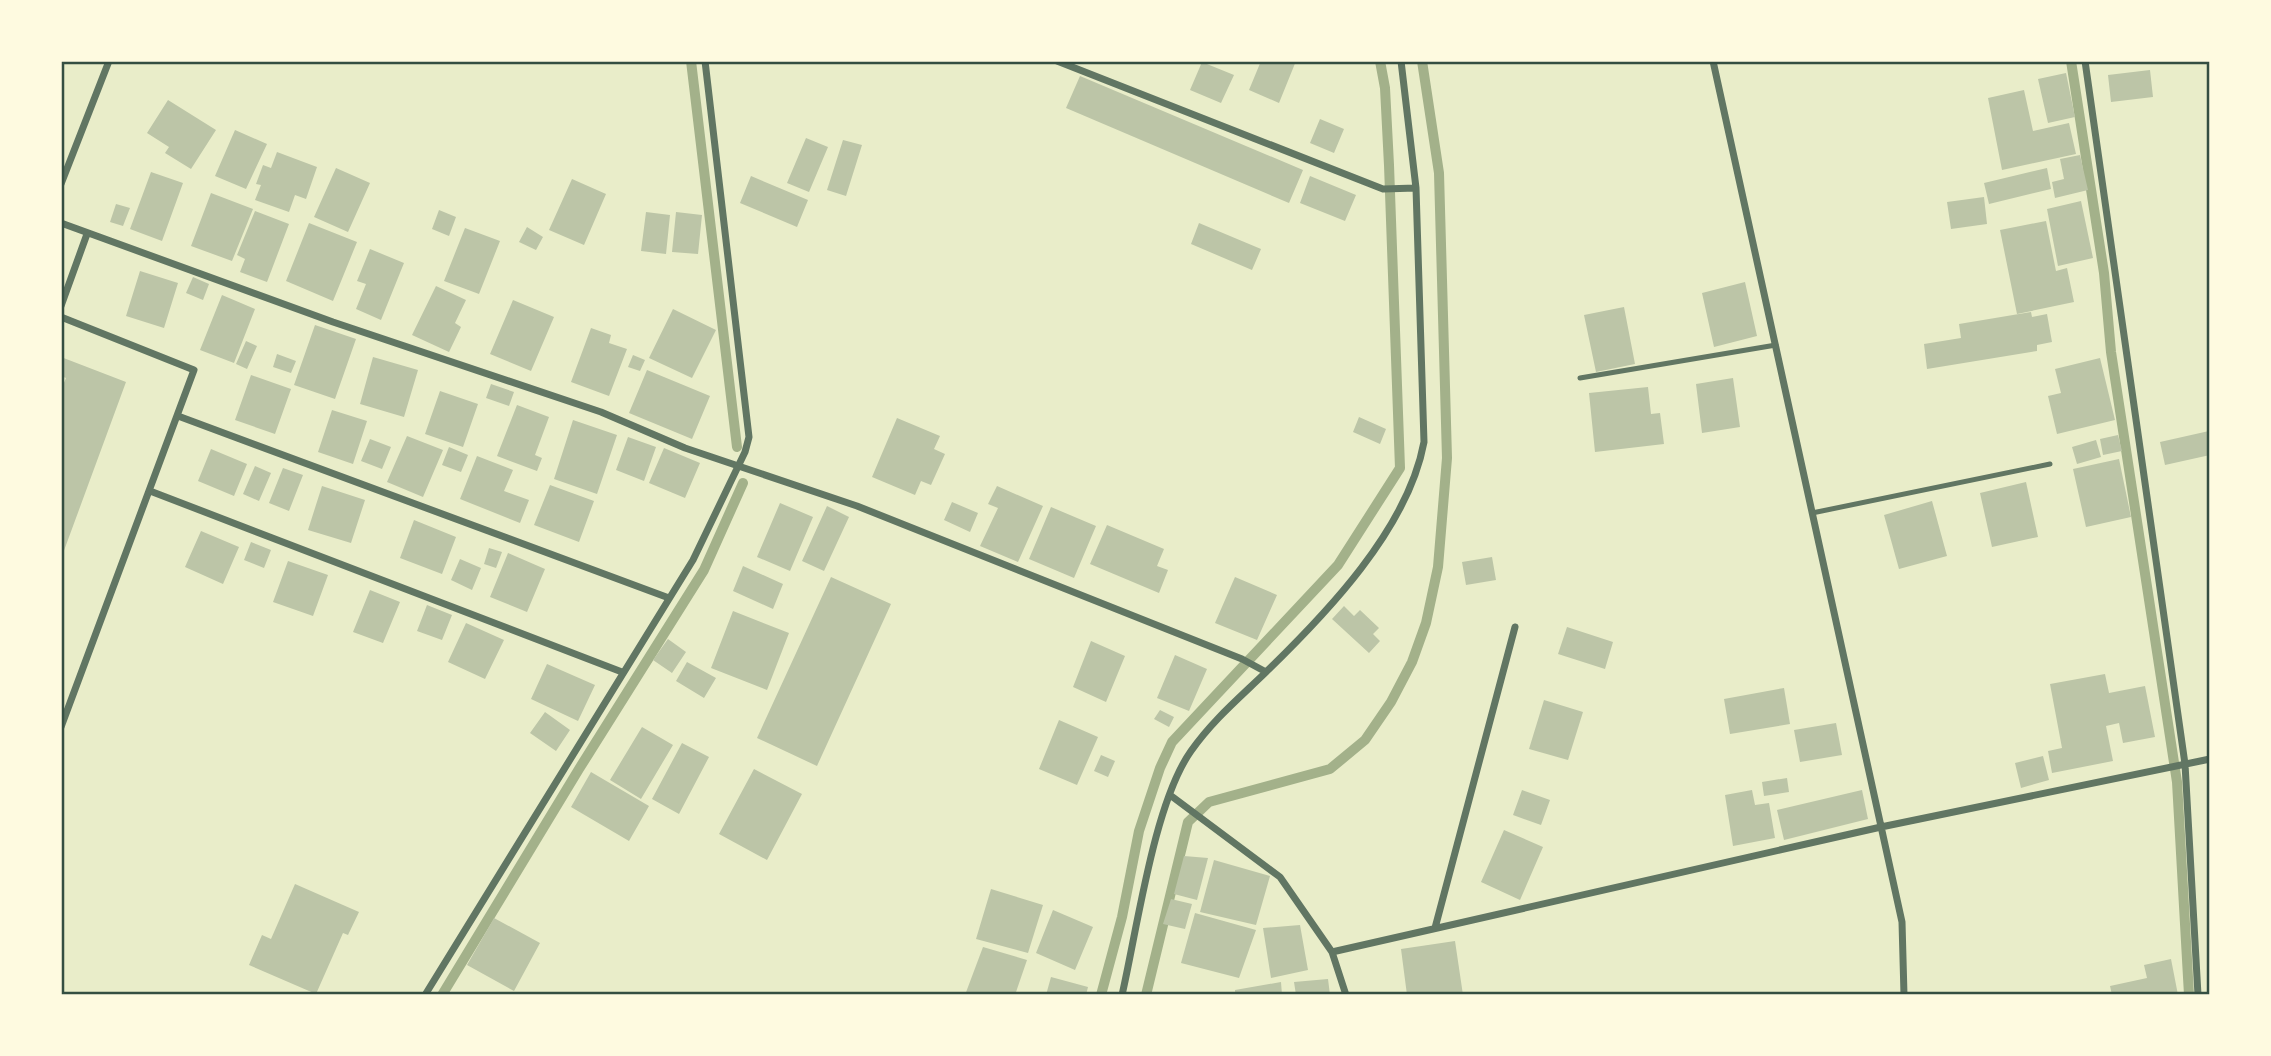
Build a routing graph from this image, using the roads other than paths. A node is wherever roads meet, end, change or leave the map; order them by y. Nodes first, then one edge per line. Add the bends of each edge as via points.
1 (109, 61) edge
2 (705, 61) edge
3 (1057, 61) edge
4 (1401, 61) edge
5 (1713, 61) edge
6 (2085, 61) edge
7 (61, 184) edge
8 (1416, 188) junction
9 (61, 223) edge
10 (87, 233) junction
11 (61, 306) edge
12 (61, 317) edge
13 (1776, 345) junction
14 (1580, 378) dead end
15 (178, 416) junction
16 (2050, 464) dead end
17 (740, 465) junction
18 (150, 491) junction
19 (1812, 513) junction
20 (670, 598) junction
21 (1515, 627) dead end
22 (622, 672) junction
23 (1266, 672) junction
24 (61, 727) edge
25 (2210, 759) edge
26 (2182, 765) junction
27 (1170, 795) junction
28 (1881, 827) junction
29 (1435, 928) junction
30 (1332, 952) junction
31 (425, 995) edge
32 (1122, 995) edge
33 (1346, 995) edge
34 (1903, 995) edge
35 (2198, 995) edge

1 - 7 street
2 - 17 street via 749,437
3 - 8 street via 1383,189
4 - 8 street
5 - 13 street
6 - 26 street
8 - 23 street via 1424,442 1419,469 1394,523 1376,548
9 - 10 street
10 - 11 street
10 - 17 street
12 - 15 street via 194,370
13 - 14 lane
13 - 19 street
15 - 18 street
15 - 20 street
16 - 19 lane
17 - 20 street
17 - 23 street via 857,506
18 - 22 street
18 - 24 street
19 - 28 street
20 - 22 street
21 - 29 street
22 - 31 street
23 - 27 street via 1213,722 1189,753
25 - 26 street
26 - 28 street
26 - 35 street
27 - 30 street via 1280,877
27 - 32 street
28 - 29 street
28 - 34 street via 1902,922
29 - 30 street
30 - 33 street

